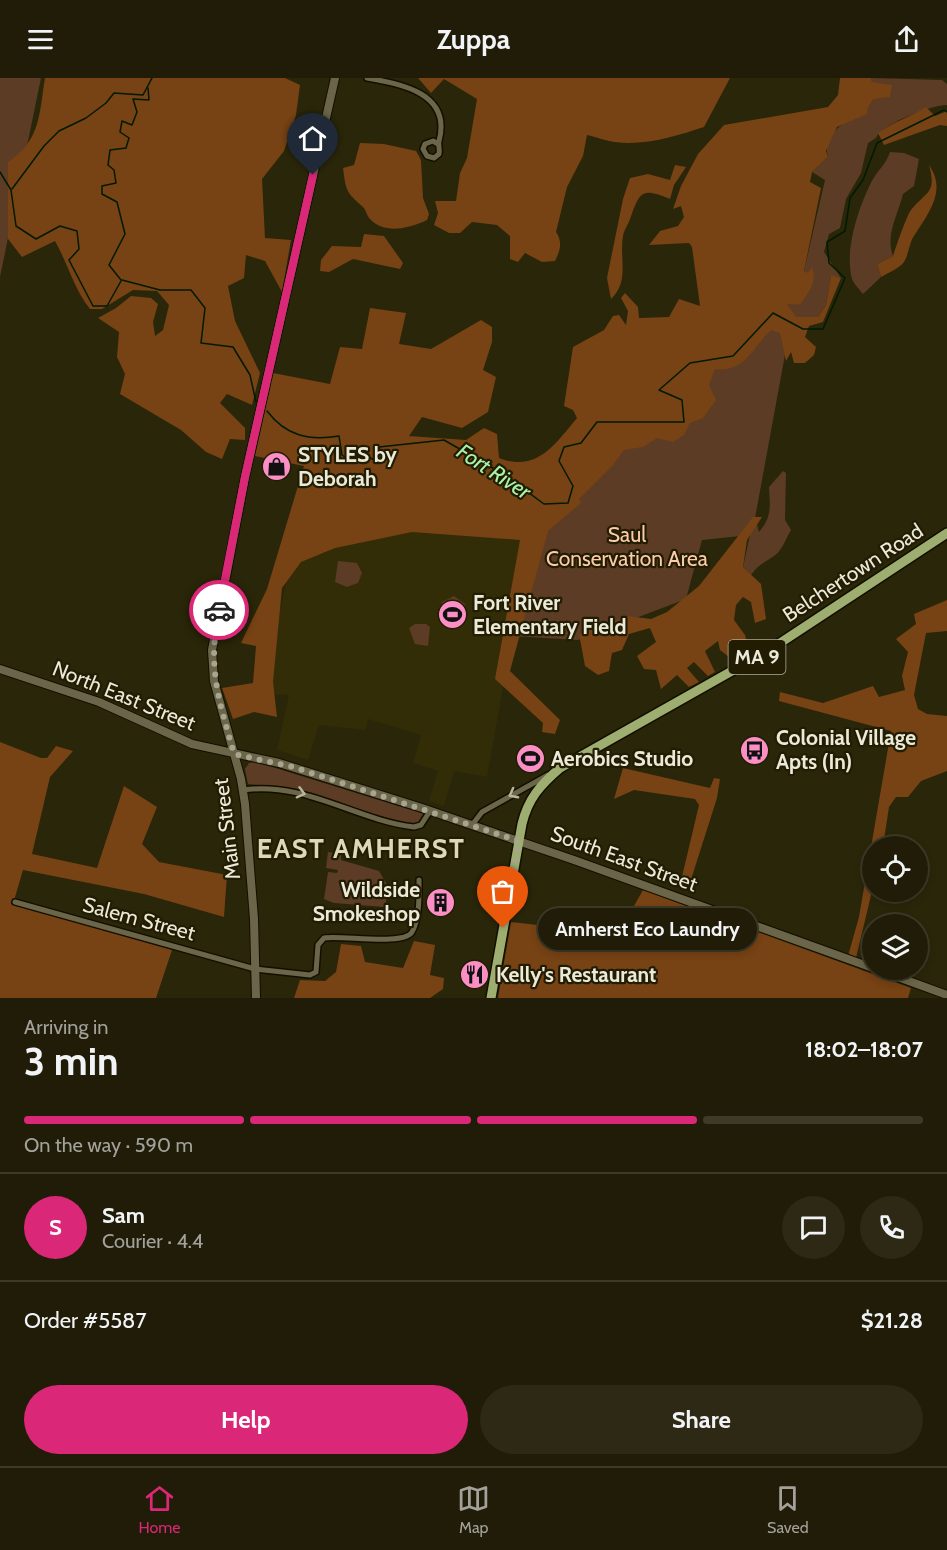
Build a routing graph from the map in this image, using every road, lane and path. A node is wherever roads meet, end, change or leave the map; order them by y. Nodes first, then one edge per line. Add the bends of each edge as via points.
1 (335, 78) edge
2 (367, 78) edge
3 (438, 144) dead end
4 (947, 533) edge
5 (0, 669) edge
6 (234, 754) junction
7 (560, 768) junction
8 (243, 790) junction
9 (430, 811) junction
10 (472, 825) junction
11 (519, 841) junction
12 (419, 880) dead end
13 (15, 902) dead end
14 (862, 964) edge
15 (255, 969) junction
16 (906, 980) edge
17 (947, 995) edge
18 (256, 998) edge
19 (491, 998) edge

1 - 6 main road, Main Street via 252,447 212,650 214,681
2 - 3 street via 422,93 439,118 442,132
4 - 7 highway, Belchertown Road / MA 9 via 765,652
5 - 6 main road, North East Street via 99,702 192,744
6 - 8 main road, Main Street
6 - 9 main road, South East Street via 286,765
7 -> 10 street, Belchertown Road via 491,806
7 - 11 highway, Belchertown Road / MA 9 via 531,798
8 -> 9 street via 267,787 294,791 414,827 421,825
8 - 15 main road, Main Street via 250,846
9 - 10 main road, South East Street
10 - 11 main road, South East Street
11 - 14 main road, South East Street
11 - 19 highway, MA 9
12 - 15 street, Salem Street via 414,928 409,936 324,938 318,945 313,974
13 - 15 street, Salem Street
15 - 18 main road, Main Street
16 - 17 main road, South East Street

